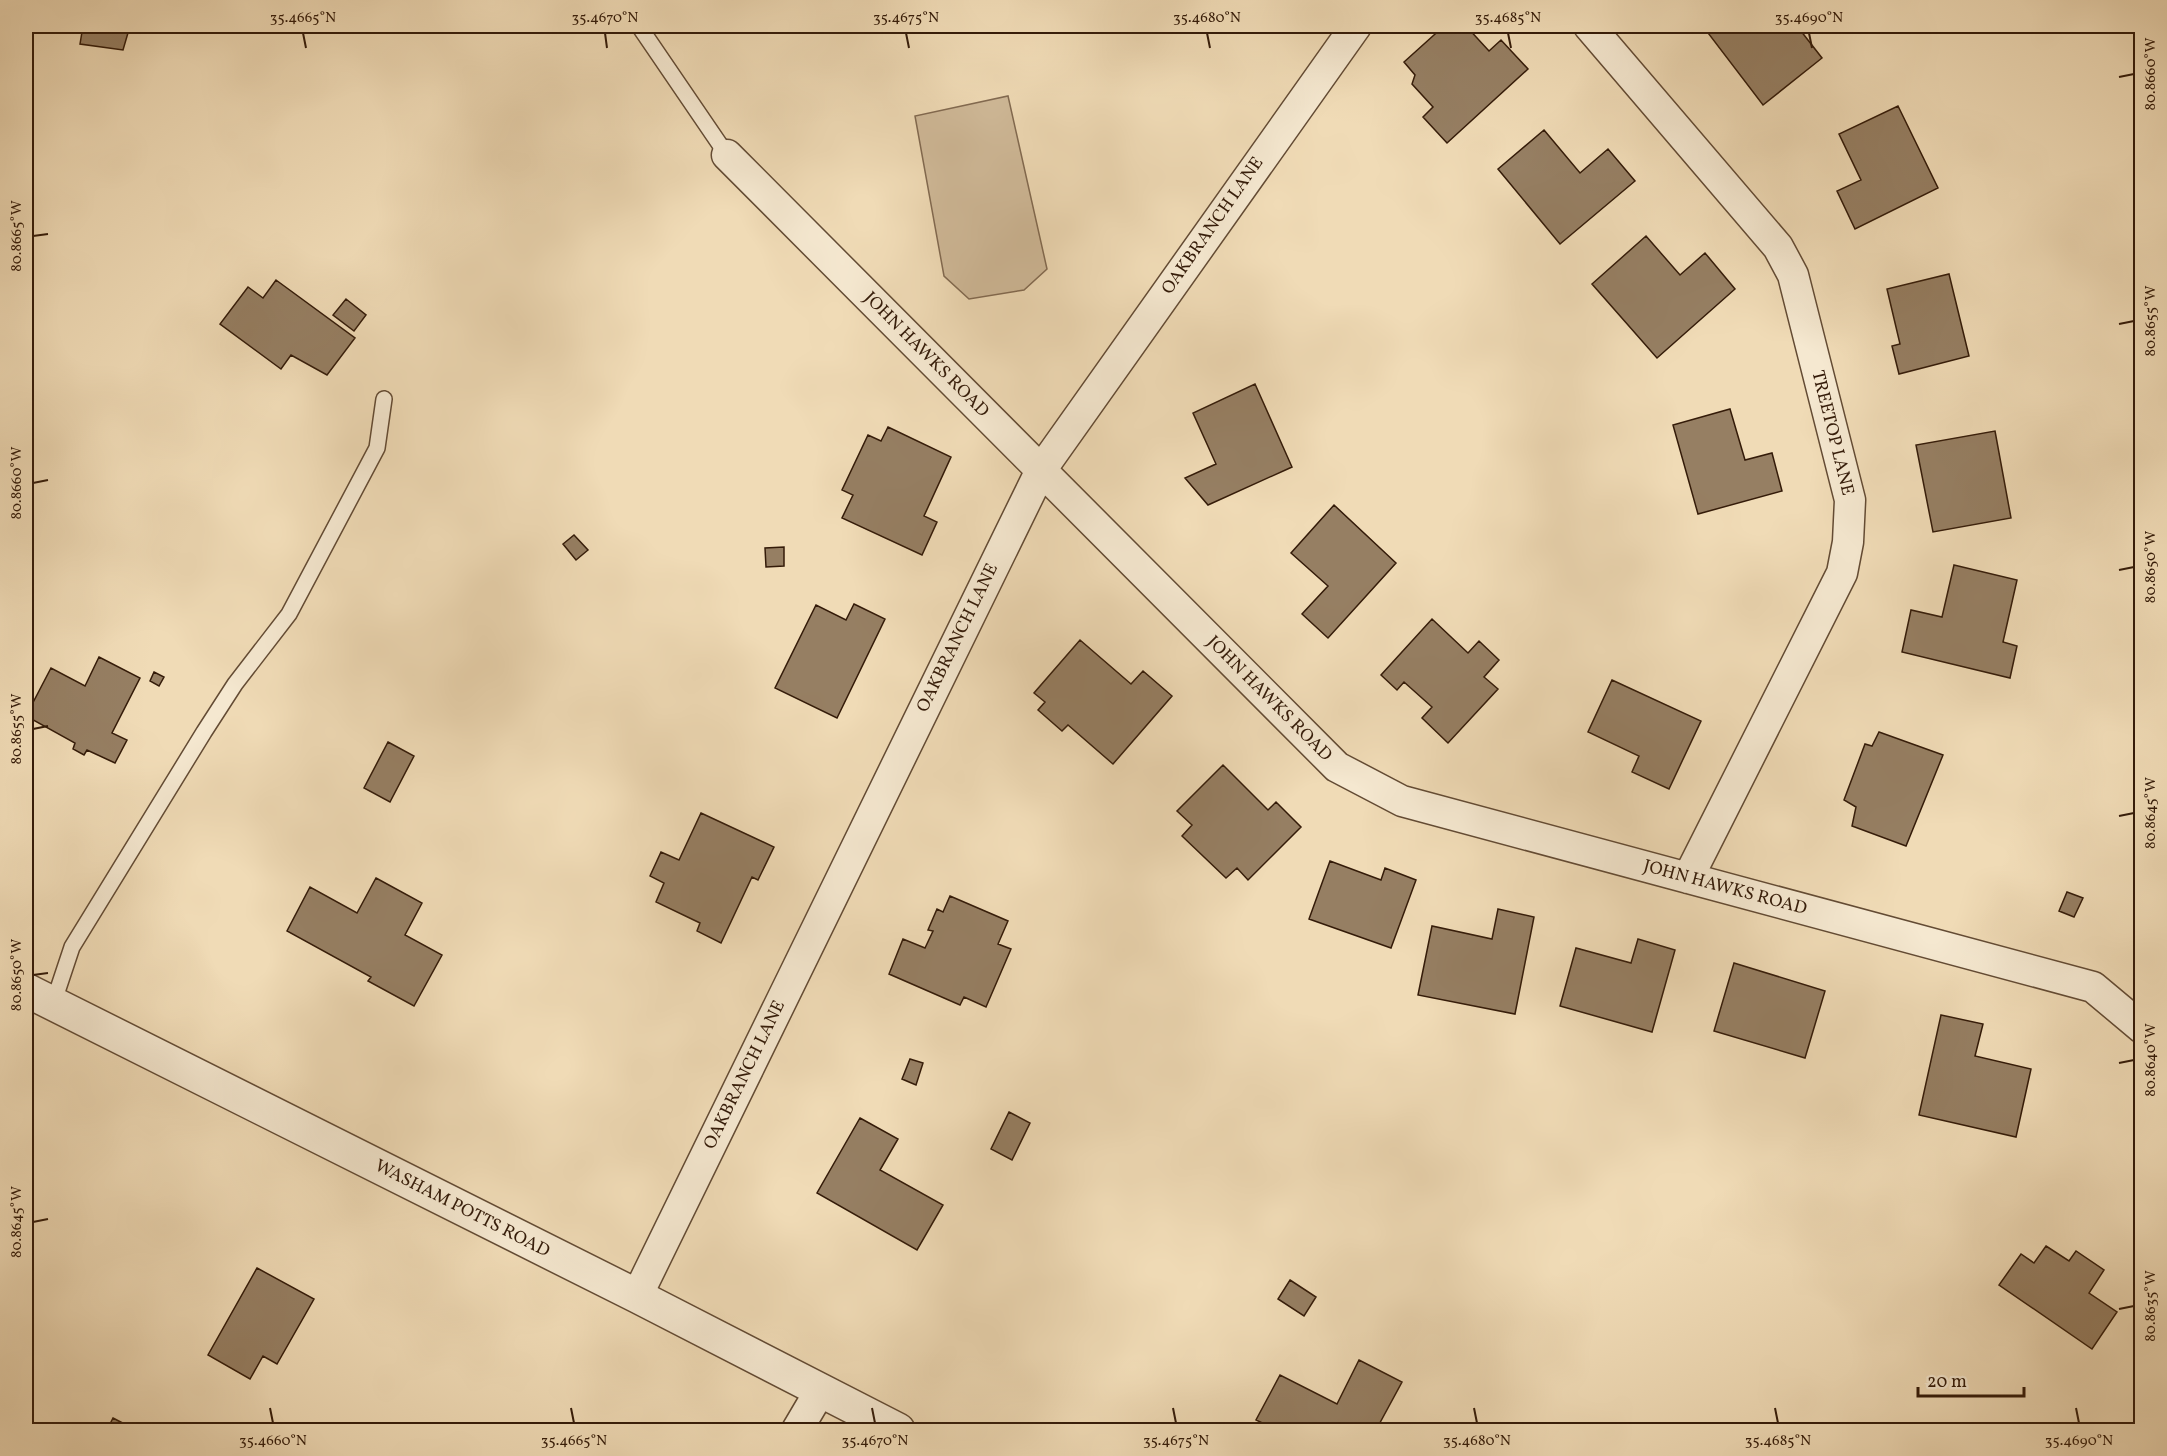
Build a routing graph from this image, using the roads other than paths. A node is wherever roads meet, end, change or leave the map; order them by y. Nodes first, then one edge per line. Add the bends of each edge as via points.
1 (1356, 26) edge
2 (1589, 26) edge
3 (646, 28) edge
4 (726, 155) joint
5 (384, 399) dead end
6 (1041, 470) junction
7 (1688, 878) junction
8 (39, 997) edge
9 (2142, 1028) edge
10 (637, 1296) junction
11 (820, 1391) junction
12 (797, 1431) edge
13 (898, 1431) edge

1 - 6 street, OAKBRANCH LANE
2 - 7 street, TREETOP LANE via 1778,247 1793,275 1850,500 1842,573
3 - 4 lane
4 - 6 street, JOHN HAWKS ROAD
5 - 8 lane via 377,448 289,614 204,732
6 - 7 street, JOHN HAWKS ROAD via 1337,767 1402,801
6 - 10 street, OAKBRANCH LANE
7 - 9 street, JOHN HAWKS ROAD via 2093,987
8 - 10 street, WASHAM POTTS ROAD
10 - 11 street, WASHAM POTTS ROAD
11 - 12 street
11 - 13 street, WASHAM POTTS ROAD

